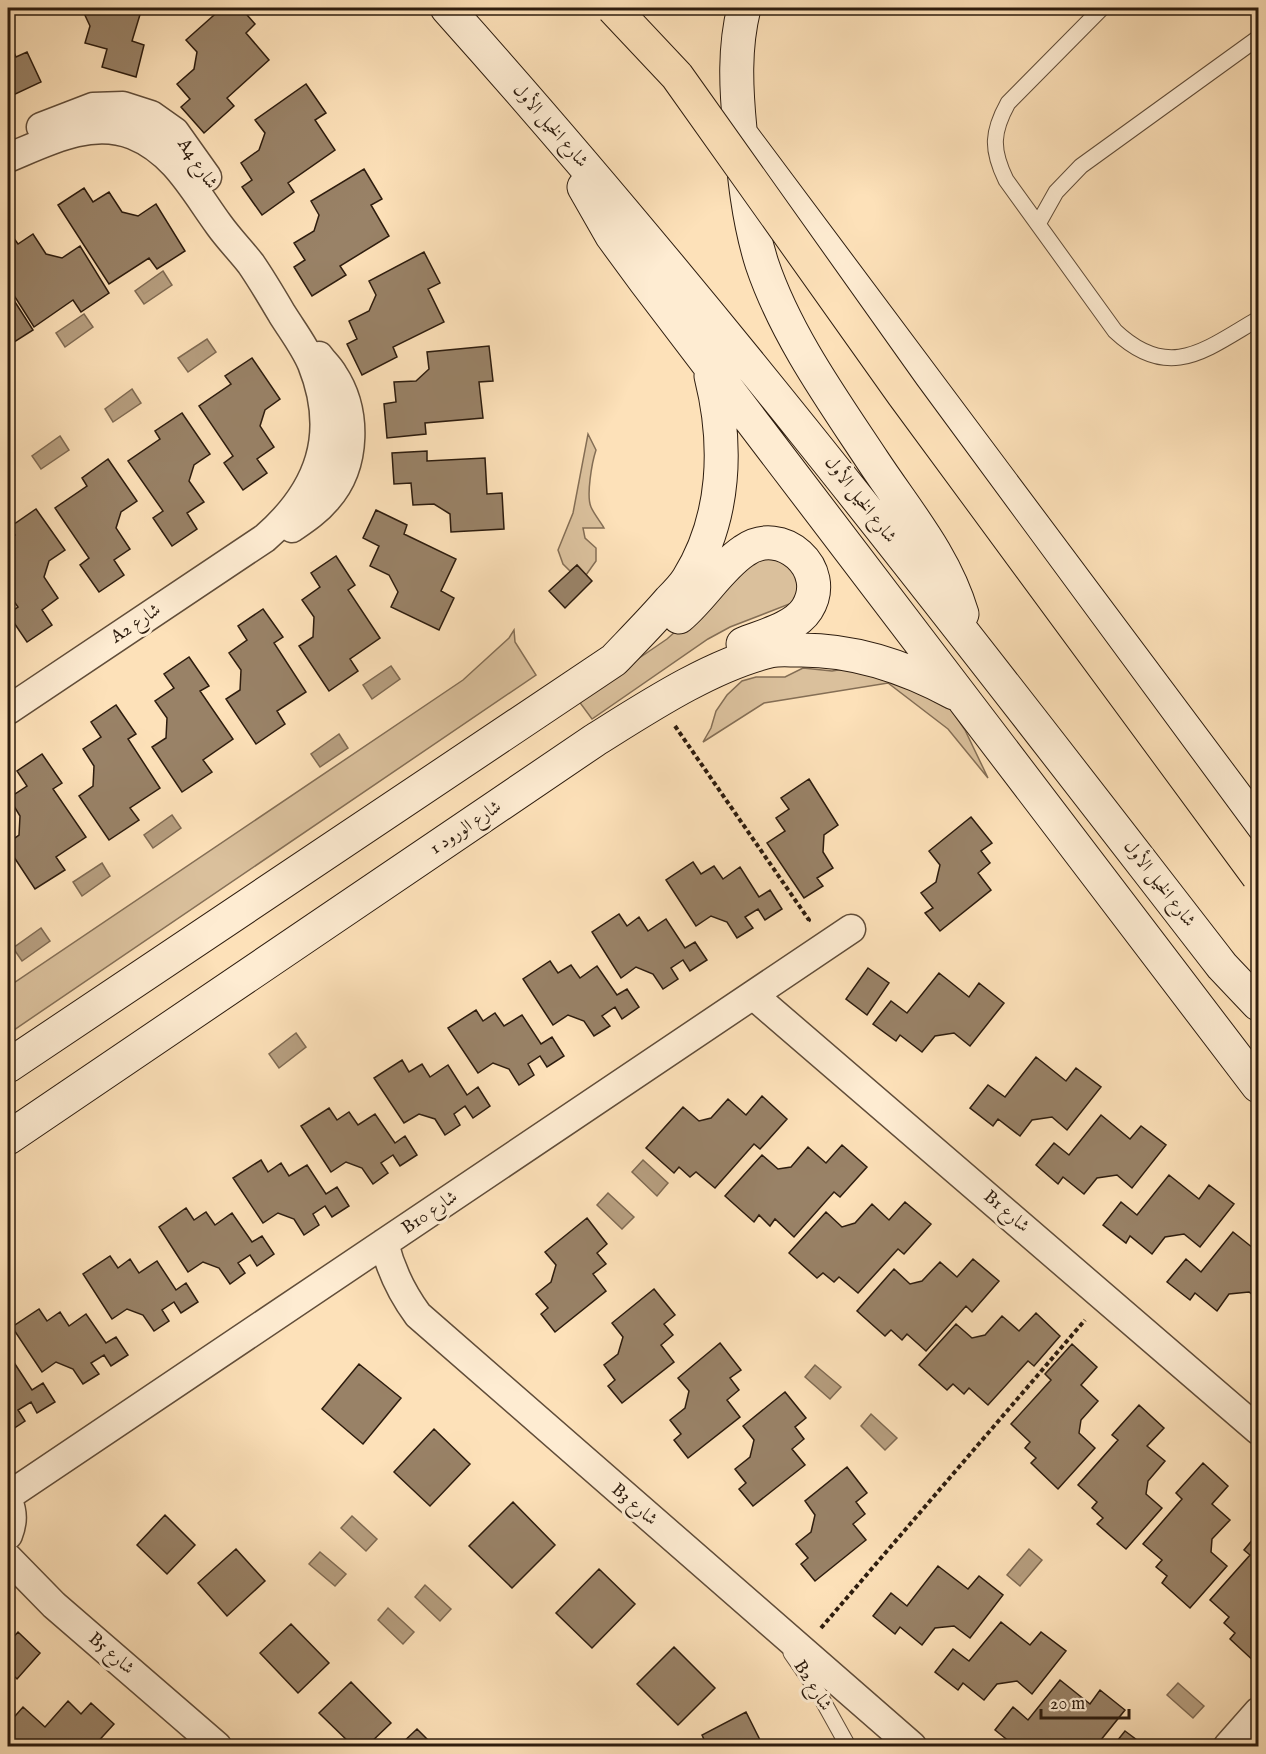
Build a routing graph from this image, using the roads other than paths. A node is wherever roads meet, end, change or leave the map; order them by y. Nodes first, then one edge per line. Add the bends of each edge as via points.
1 (447, 8) edge
2 (613, 8) edge
3 (744, 8) edge
4 (1102, 8) edge
5 (1258, 38) edge
6 (740, 133) junction
7 (562, 139) junction
8 (8, 147) edge
9 (8, 158) edge
10 (1038, 224) junction
11 (251, 265) junction
12 (1258, 319) edge
13 (708, 365) junction
14 (265, 538) joint
15 (970, 641) junction
16 (614, 660) junction
17 (961, 696) junction
18 (8, 710) edge
19 (627, 720) junction
20 (1258, 826) edge
21 (1258, 876) edge
22 (851, 929) dead end
23 (753, 995) junction
24 (1258, 1004) edge
25 (8, 1066) edge
26 (1253, 1074) edge
27 (8, 1138) edge
28 (384, 1243) junction
29 (1258, 1430) edge
30 (8, 1496) edge
31 (8, 1500) edge
32 (8, 1535) edge
33 (8, 1558) edge
34 (775, 1628) junction
35 (217, 1746) edge
36 (848, 1746) edge
37 (912, 1746) edge

1 - 7 street, شارع الخيل الأول
2 - 21 main road, bridge via 677,76 903,394
3 - 6 street via 736,82
4 - 10 lane via 1015,96 998,121 994,141 997,161 1005,180
5 - 10 lane via 1081,166 1056,192
6 - 15 street via 745,194 762,264 782,311 870,457 928,540 946,572
6 - 20 street
7 - 13 street via 584,189 612,236
7 - 15 street, شارع الخيل الأول via 780,401
8 - 11 street, A4 شارع via 35,129 93,107 123,106 151,115 175,132 210,181
9 - 11 street, A4 شارع via 69,134 101,129 132,134 160,148 181,171
10 - 12 lane via 1115,331 1130,346 1150,355 1171,359 1193,355
11 - 14 street, A4 شارع via 297,338 334,374 351,423 350,449 329,497 311,516 289,530
13 - 16 street via 719,408 723,453 718,498 707,541 687,580
13 - 17 street
14 - 18 street, A2 شارع
15 - 24 street, شارع الخيل الأول via 1222,966
16 - 19 street via 683,614 744,550 759,543 777,542 793,548 805,560 812,576 813,593 807,609 795,621 700,663 643,703
16 - 25 street
17 - 19 street, شارع الورود 1 via 889,663 850,654 772,650 730,664
17 - 26 street
19 - 27 street, شارع الورود 1
22 - 23 street, B10 شارع
23 - 28 street, B10 شارع
23 - 29 street, B1 شارع
28 - 30 street, B10 شارع
28 - 34 street, B3 شارع via 390,1269 418,1315
31 - 32 street via 12,1524
33 - 35 street, B5 شارع via 54,1605
34 - 36 lane, B2 شارع
34 - 37 street, B3 شارع

